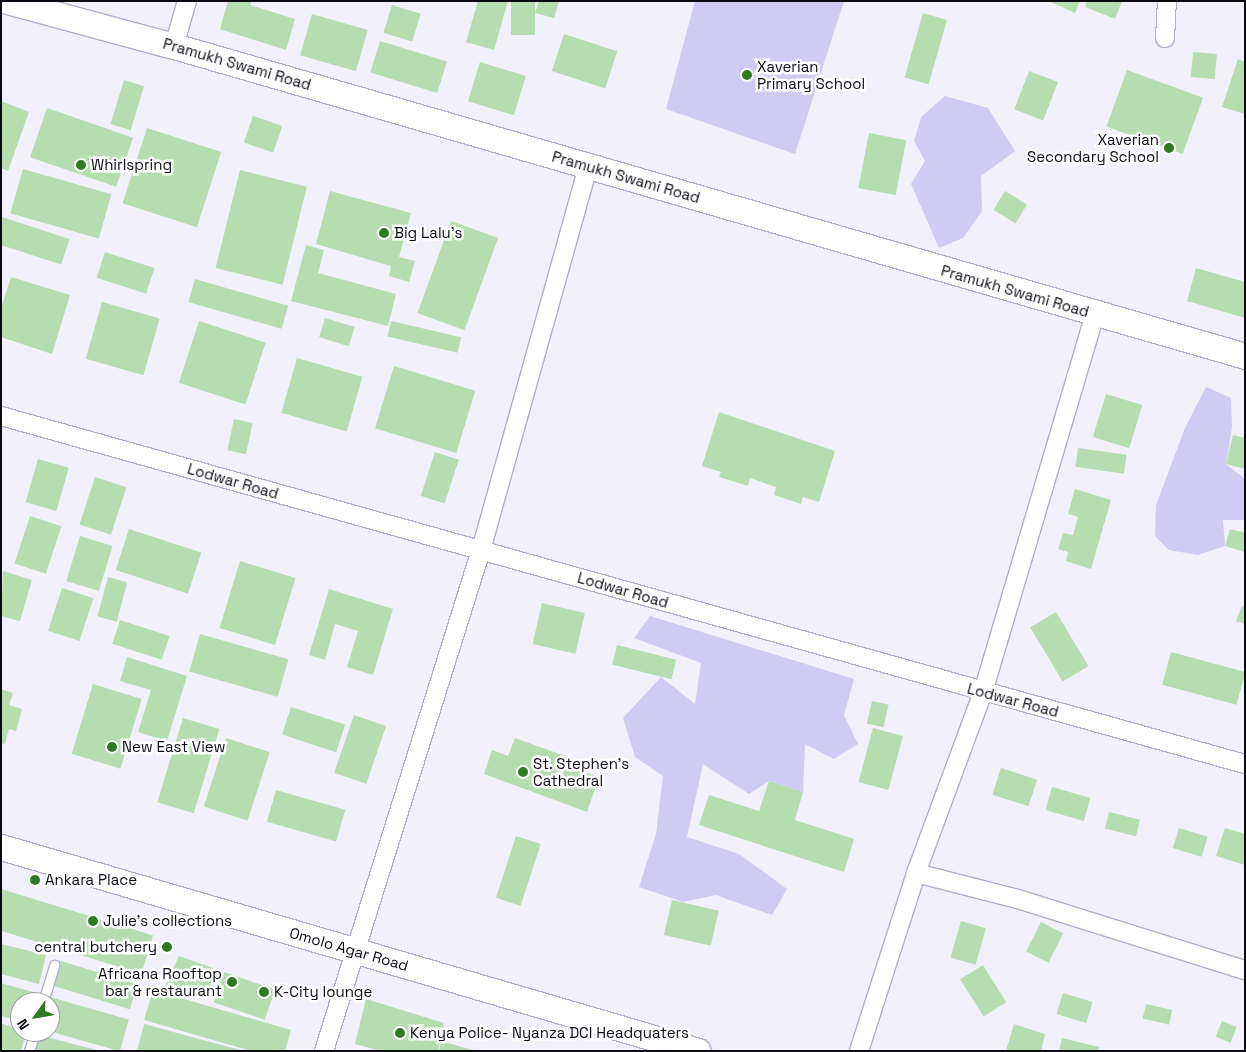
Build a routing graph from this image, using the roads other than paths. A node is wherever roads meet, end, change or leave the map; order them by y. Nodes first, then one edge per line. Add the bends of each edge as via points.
1 (7, 1) edge
2 (187, 1) edge
3 (1167, 1) edge
4 (1166, 38) dead end
5 (174, 46) junction
6 (588, 166) junction
7 (1095, 314) junction
8 (1245, 356) edge
9 (1, 416) edge
10 (481, 550) junction
11 (983, 692) junction
12 (1245, 764) edge
13 (1, 847) edge
14 (916, 873) junction
15 (354, 950) junction
16 (54, 965) dead end
17 (1245, 970) edge
18 (46, 992) edge
19 (324, 1051) edge
20 (698, 1051) edge
21 (859, 1051) edge

1 - 5 main road, Pramukh Swami Road
2 - 5 street
3 - 4 street
5 - 6 main road, Pramukh Swami Road
6 - 7 main road, Pramukh Swami Road
6 - 10 street
7 - 8 main road, Pramukh Swami Road
7 - 11 street
9 - 10 street, Lodwar Road
10 - 11 street, Lodwar Road
10 - 15 street
11 - 12 street, Lodwar Road
11 - 14 street
13 - 15 main road, Omolo Agar Road
14 - 17 street via 1018,899
14 - 21 street
15 - 19 street
15 - 20 main road, Omolo Agar Road
16 - 18 lane

